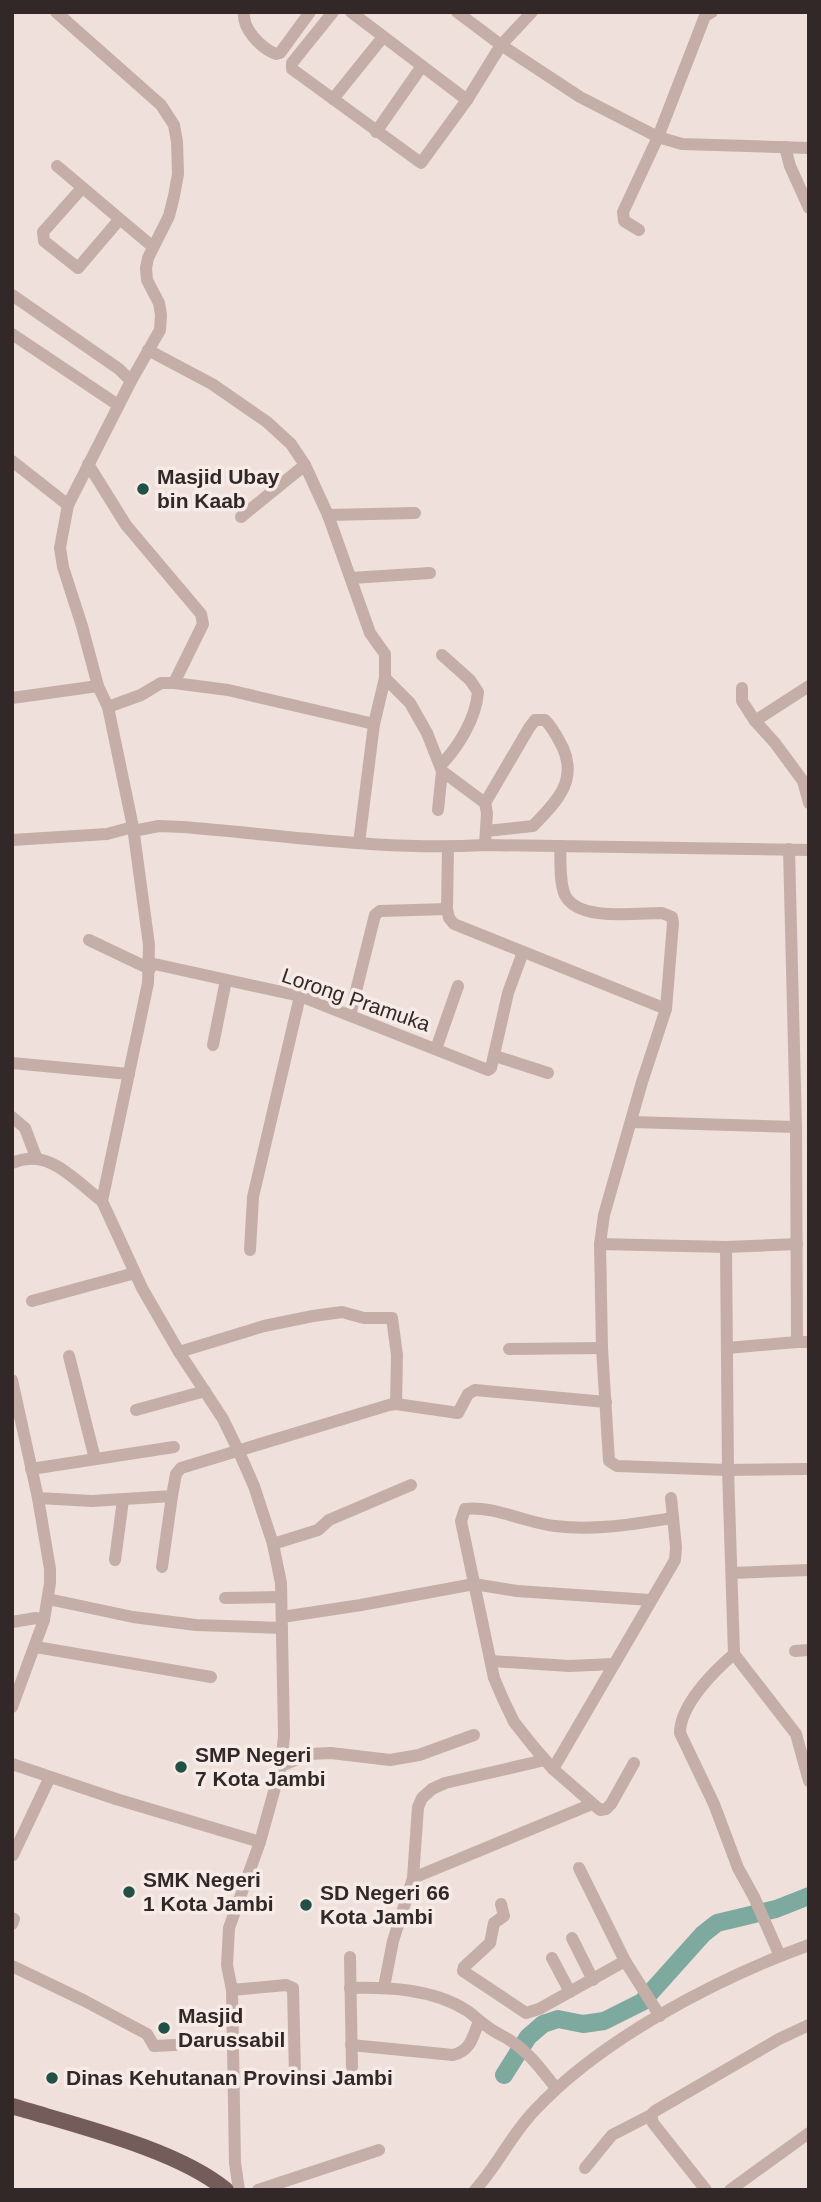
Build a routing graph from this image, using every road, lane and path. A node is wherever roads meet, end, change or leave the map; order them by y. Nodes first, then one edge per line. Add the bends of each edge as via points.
1 (56, 12) edge
2 (244, 12) edge
3 (310, 12) edge
4 (333, 12) edge
5 (351, 12) edge
6 (457, 12) edge
7 (532, 12) edge
8 (706, 14) edge
9 (383, 37) junction
10 (501, 45) junction
11 (422, 66) junction
12 (333, 99) junction
13 (467, 100) junction
14 (376, 132) junction
15 (657, 137) junction
16 (785, 147) junction
17 (809, 148) edge
18 (57, 166) dead end
19 (82, 188) junction
20 (809, 208) edge
21 (119, 220) junction
22 (639, 230) dead end
23 (153, 247) junction
24 (12, 295) edge
25 (12, 334) edge
26 (148, 350) junction
27 (131, 380) junction
28 (118, 405) junction
29 (12, 461) edge
30 (88, 464) junction
31 (305, 466) junction
32 (68, 505) junction
33 (415, 513) dead end
34 (328, 515) junction
35 (241, 517) dead end
36 (430, 573) dead end
37 (351, 578) junction
38 (442, 656) dead end
39 (385, 678) junction
40 (174, 682) junction
41 (98, 686) junction
42 (809, 686) edge
43 (742, 688) dead end
44 (12, 698) edge
45 (108, 706) junction
46 (755, 721) junction
47 (374, 724) junction
48 (441, 768) junction
49 (806, 778) edge
50 (485, 803) junction
51 (809, 803) edge
52 (438, 810) dead end
53 (133, 829) junction
54 (485, 838) junction
55 (13, 839) edge
56 (359, 843) junction
57 (561, 846) junction
58 (448, 847) junction
59 (789, 849) junction
60 (809, 850) edge
61 (447, 909) junction
62 (89, 940) dead end
63 (523, 951) junction
64 (150, 966) junction
65 (226, 980) junction
66 (458, 986) dead end
67 (300, 996) junction
68 (666, 1009) junction
69 (350, 1015) junction
70 (213, 1045) dead end
71 (436, 1049) junction
72 (495, 1056) junction
73 (12, 1063) edge
74 (548, 1073) dead end
75 (129, 1074) junction
76 (12, 1117) edge
77 (632, 1122) junction
78 (796, 1127) junction
79 (36, 1157) junction
80 (12, 1163) edge
81 (102, 1201) junction
82 (600, 1244) junction
83 (797, 1244) junction
84 (726, 1247) junction
85 (250, 1250) dead end
86 (135, 1273) junction
87 (32, 1301) dead end
88 (803, 1342) edge
89 (602, 1348) junction
90 (727, 1348) junction
91 (509, 1349) dead end
92 (179, 1352) junction
93 (69, 1356) dead end
94 (12, 1380) edge
95 (205, 1391) junction
96 (606, 1402) junction
97 (396, 1404) junction
98 (136, 1410) dead end
99 (19, 1442) edge
100 (173, 1447) dead end
101 (239, 1452) junction
102 (95, 1459) junction
103 (30, 1469) junction
104 (809, 1469) edge
105 (728, 1470) junction
106 (411, 1485) dead end
107 (172, 1496) junction
108 (38, 1498) junction
109 (671, 1498) dead end
110 (123, 1500) junction
111 (673, 1518) junction
112 (273, 1544) junction
113 (115, 1560) dead end
114 (162, 1567) dead end
115 (809, 1570) edge
116 (733, 1573) junction
117 (474, 1584) junction
118 (281, 1597) junction
119 (225, 1598) dead end
120 (48, 1599) junction
121 (650, 1600) junction
122 (44, 1620) junction
123 (12, 1622) edge
124 (282, 1623) junction
125 (36, 1647) junction
126 (809, 1650) edge
127 (795, 1651) dead end
128 (734, 1654) junction
129 (491, 1661) junction
130 (614, 1664) junction
131 (211, 1677) dead end
132 (12, 1707) edge
133 (474, 1735) dead end
134 (634, 1763) dead end
135 (12, 1764) edge
136 (549, 1764) junction
137 (281, 1766) junction
138 (50, 1777) junction
139 (809, 1781) edge
140 (592, 1804) junction
141 (260, 1842) junction
142 (13, 1855) edge
143 (579, 1868) dead end
144 (413, 1878) junction
145 (501, 1904) dead end
146 (12, 1918) edge
147 (12, 1924) edge
148 (572, 1938) dead end
149 (809, 1945) edge
150 (780, 1956) junction
151 (350, 1957) dead end
152 (552, 1958) dead end
153 (625, 1961) junction
154 (12, 1966) edge
155 (593, 1980) junction
156 (384, 1987) junction
157 (350, 1988) junction
158 (232, 1990) junction
159 (570, 1992) junction
160 (657, 2011) junction
161 (479, 2021) junction
162 (809, 2025) edge
163 (175, 2045) dead end
164 (351, 2045) junction
165 (352, 2067) dead end
166 (295, 2075) dead end
167 (556, 2088) junction
168 (12, 2106) edge
169 (12, 2114) edge
170 (651, 2115) junction
171 (809, 2133) edge
172 (379, 2150) dead end
173 (585, 2168) dead end
174 (483, 2187) edge
175 (213, 2190) edge
176 (226, 2190) edge
177 (239, 2190) edge
178 (258, 2190) edge
179 (706, 2190) edge
180 (730, 2190) edge

1 - 23 street via 161,105 174,125 178,174 169,216
2 - 3 street via 246,27 276,54
4 - 12 street via 291,65 293,72
5 - 9 street
6 - 10 street
7 - 10 street
8 - 15 street
9 - 11 street
9 - 12 street
10 - 13 street
10 - 15 street via 580,97
11 - 13 street
11 - 14 street
12 - 14 street
13 - 14 street via 421,163
15 - 16 street via 682,144
15 - 22 street via 622,218
16 - 17 street
16 - 20 street
18 - 19 street
19 - 21 street
19 - 21 street via 43,233 44,241 78,268
21 - 23 street
23 - 26 street via 147,280 161,315 160,330
24 - 27 street
25 - 28 street
26 - 27 street
26 - 31 street via 212,384 267,422 291,444
27 - 28 street
28 - 30 street
29 - 32 street
30 - 32 street
30 - 40 street via 126,524 201,614 203,624
31 - 34 street
31 - 35 street
32 - 41 street via 60,548 63,567
33 - 34 street
34 - 37 street
36 - 37 street
37 - 39 street via 370,633 386,657
38 - 48 street via 478,692 472,715
39 - 47 street
39 - 48 street via 410,703
40 - 45 street via 161,683
40 - 47 street
41 - 44 street
41 - 45 street
42 - 46 street
43 - 46 street via 742,701
45 - 53 street
46 - 49 street
47 - 56 street
48 - 50 street
48 - 52 street
49 - 51 street
50 - 54 street
50 - 54 street via 529,728 535,720 545,720 554,728 567,758 568,780 533,826
53 - 55 street
53 - 56 street via 183,827
53 - 64 street
54 - 57 street
54 - 58 street
56 - 58 street
57 - 59 street
57 - 68 street via 563,887 572,904 586,912 672,917
58 - 61 street
59 - 60 street
59 - 78 street
61 - 63 street via 449,918 461,928
61 - 69 street via 380,911 375,915
62 - 64 street, Lorong Pramuka
63 - 68 street
63 - 72 street via 508,993
64 - 65 street, Lorong Pramuka
64 - 75 street
65 - 67 street, Lorong Pramuka
65 - 70 street
66 - 71 street
67 - 69 street, Lorong Pramuka
67 - 85 street via 257,1175
68 - 77 street
69 - 71 street, Lorong Pramuka
71 - 72 street, Lorong Pramuka via 488,1070
72 - 74 street
73 - 75 street
75 - 81 street
76 - 79 street via 25,1128
77 - 78 street
77 - 82 street
78 - 83 street
79 - 80 street
79 - 81 street via 49,1160
81 - 86 street
82 - 84 street
82 - 89 street
83 - 84 street
83 - 88 street
84 - 90 street
86 - 87 street
86 - 92 street
88 - 90 street
89 - 91 street
89 - 96 street
90 - 105 street
92 - 95 street
92 - 97 street via 313,1316 342,1312 392,1318
93 - 102 street
94 - 99 street
95 - 98 street
95 - 101 street
96 - 97 street via 483,1390 470,1391 462,1409 454,1414
96 - 105 street via 612,1465
97 - 101 street
99 - 103 street
100 - 102 street
101 - 107 street via 181,1468
101 - 112 street
102 - 103 street
103 - 108 street
104 - 105 street
105 - 116 street
106 - 112 street via 329,1520 318,1530
107 - 110 street
107 - 114 street
108 - 110 street
108 - 120 street via 50,1569
109 - 111 street
110 - 113 street
111 - 117 street via 610,1527 555,1526 465,1510 461,1521
111 - 121 street via 675,1560
112 - 118 street
115 - 116 street
116 - 128 street
117 - 121 street
117 - 124 street
117 - 129 street
118 - 119 street
118 - 124 street
120 - 122 street
120 - 124 street via 183,1623
121 - 130 street
122 - 123 street
122 - 125 street
124 - 137 street
125 - 131 street
125 - 132 street
126 - 127 street
128 - 139 street via 796,1734
128 - 150 street via 702,1687 680,1723 680,1733
129 - 130 street
129 - 136 street via 514,1722
130 - 136 street
133 - 137 street via 390,1760 310,1754
134 - 140 street via 606,1809
135 - 138 street
136 - 140 street
136 - 144 street via 432,1789 418,1807
137 - 141 street
138 - 141 street
138 - 142 street
140 - 144 street
141 - 158 street via 229,1928
143 - 153 street
144 - 156 street
145 - 159 street via 504,1917 494,1923 490,1942 464,1972 526,2013
146 - 147 street
148 - 155 street
149 - 150 street
150 - 160 street
151 - 157 street
152 - 159 street
153 - 155 street
153 - 160 street
154 - 163 street via 147,2034 154,2046
155 - 159 street
156 - 157 street
156 - 161 street via 442,1999
157 - 164 street
158 - 166 street via 293,1988
158 - 177 street via 233,2133
160 - 167 street
161 - 164 street via 467,2050 460,2053
161 - 167 street via 529,2055
162 - 170 street
164 - 165 street
167 - 174 street via 533,2111
168 - 176 main road via 144,2148
169 - 175 main road via 141,2155
170 - 173 street via 612,2135
170 - 179 street
171 - 180 street
172 - 178 street

